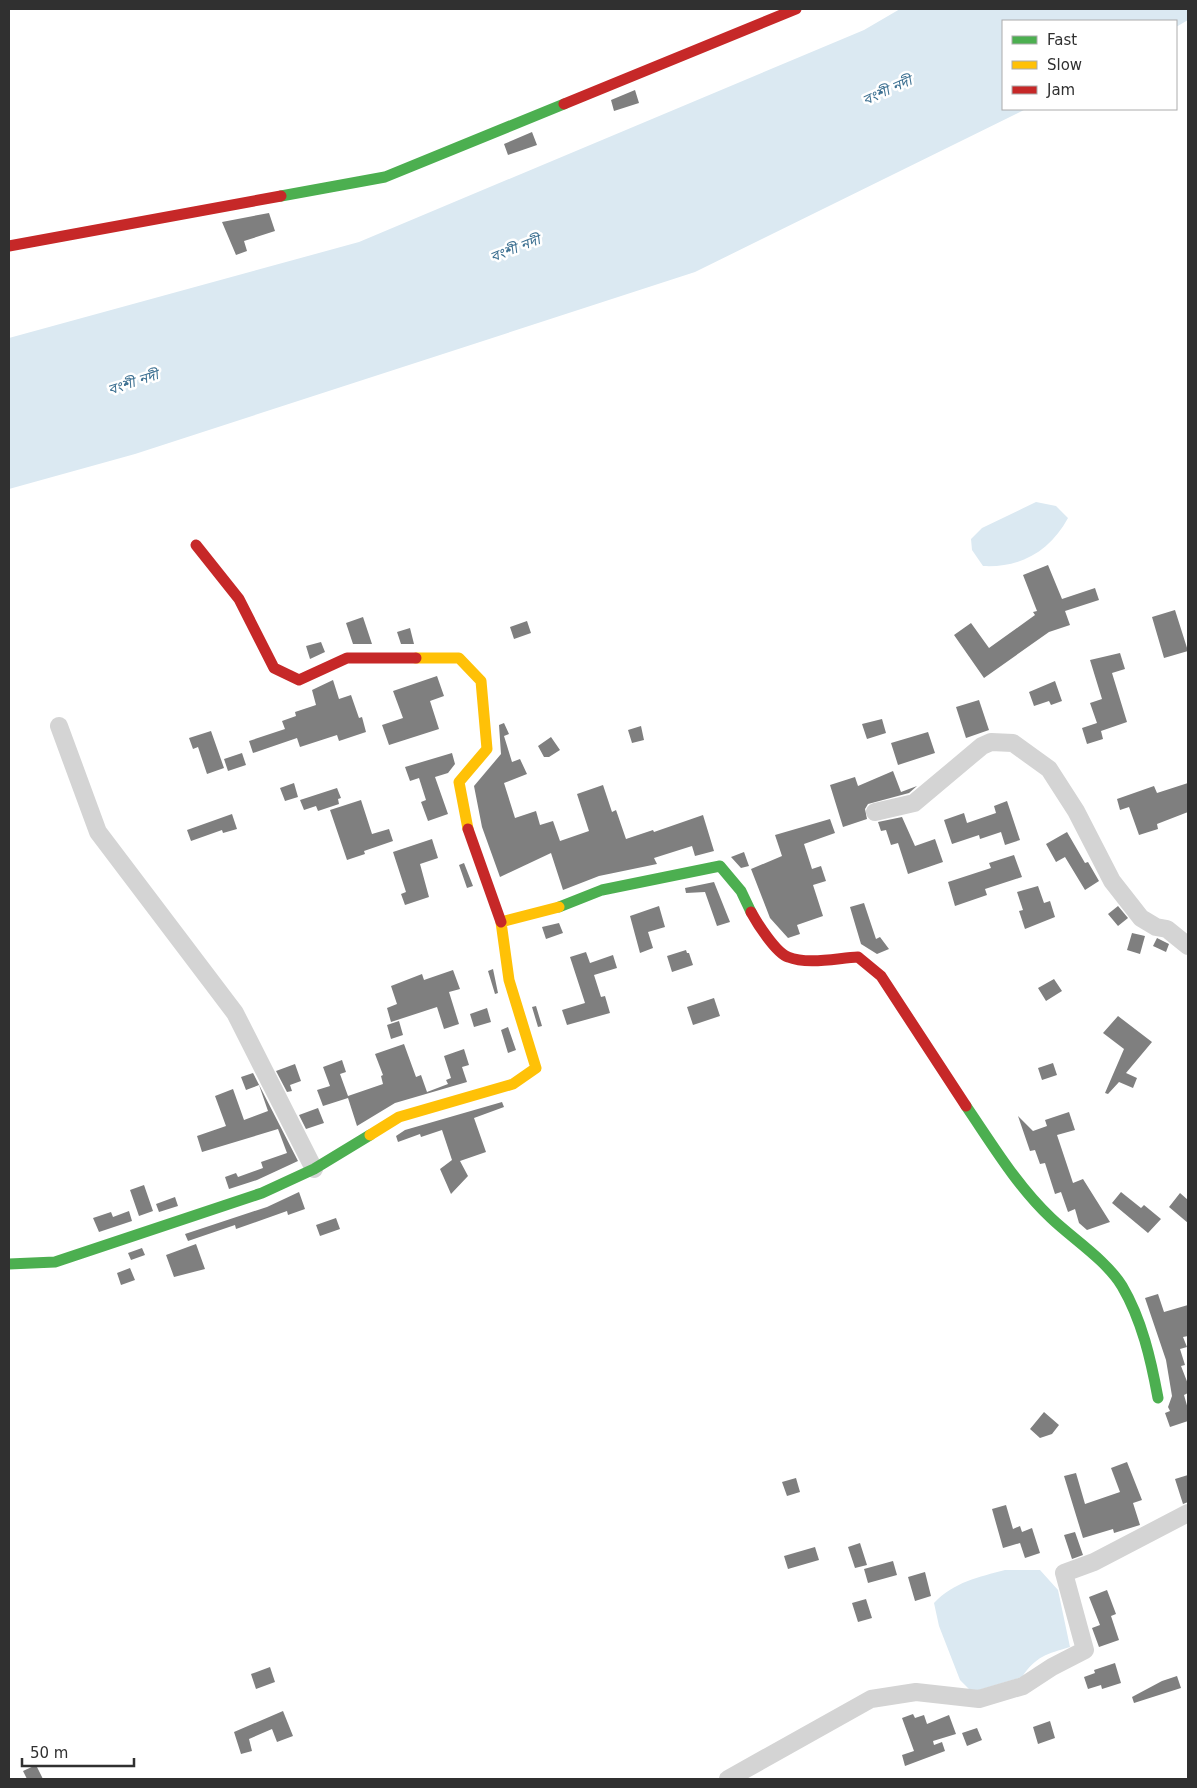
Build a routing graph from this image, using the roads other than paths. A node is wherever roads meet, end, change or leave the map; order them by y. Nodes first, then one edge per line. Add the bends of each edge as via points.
1 (796, 9) edge
2 (9, 246) edge
3 (196, 545) dead end
4 (59, 726) dead end
5 (875, 812) dead end
6 (501, 922) junction
7 (1188, 946) edge
8 (314, 1169) junction
9 (9, 1264) edge
10 (1158, 1398) dead end
11 (1188, 1513) edge
12 (728, 1779) edge

1 - 2 street via 385,177
3 - 6 street via 239,598 274,668 299,680 347,658 458,658 481,681 488,749 459,782 468,830
4 - 8 street via 98,832 235,1013
5 - 7 street via 914,803 982,746 991,742 1013,743 1049,769 1076,811 1112,881 1141,918 1167,929
6 - 8 street via 509,980 536,1068 512,1084 399,1117
6 - 10 street via 550,911 602,890 720,866 741,891 758,926 786,957 804,960 858,957 881,976 1005,1164 1050,1217 1090,1251 1121,1284 1134,1308 1152,1364
8 - 9 street via 262,1193 55,1262
11 - 12 street via 1094,1562 1064,1573 1085,1650 1023,1686 979,1698 916,1692 871,1699

